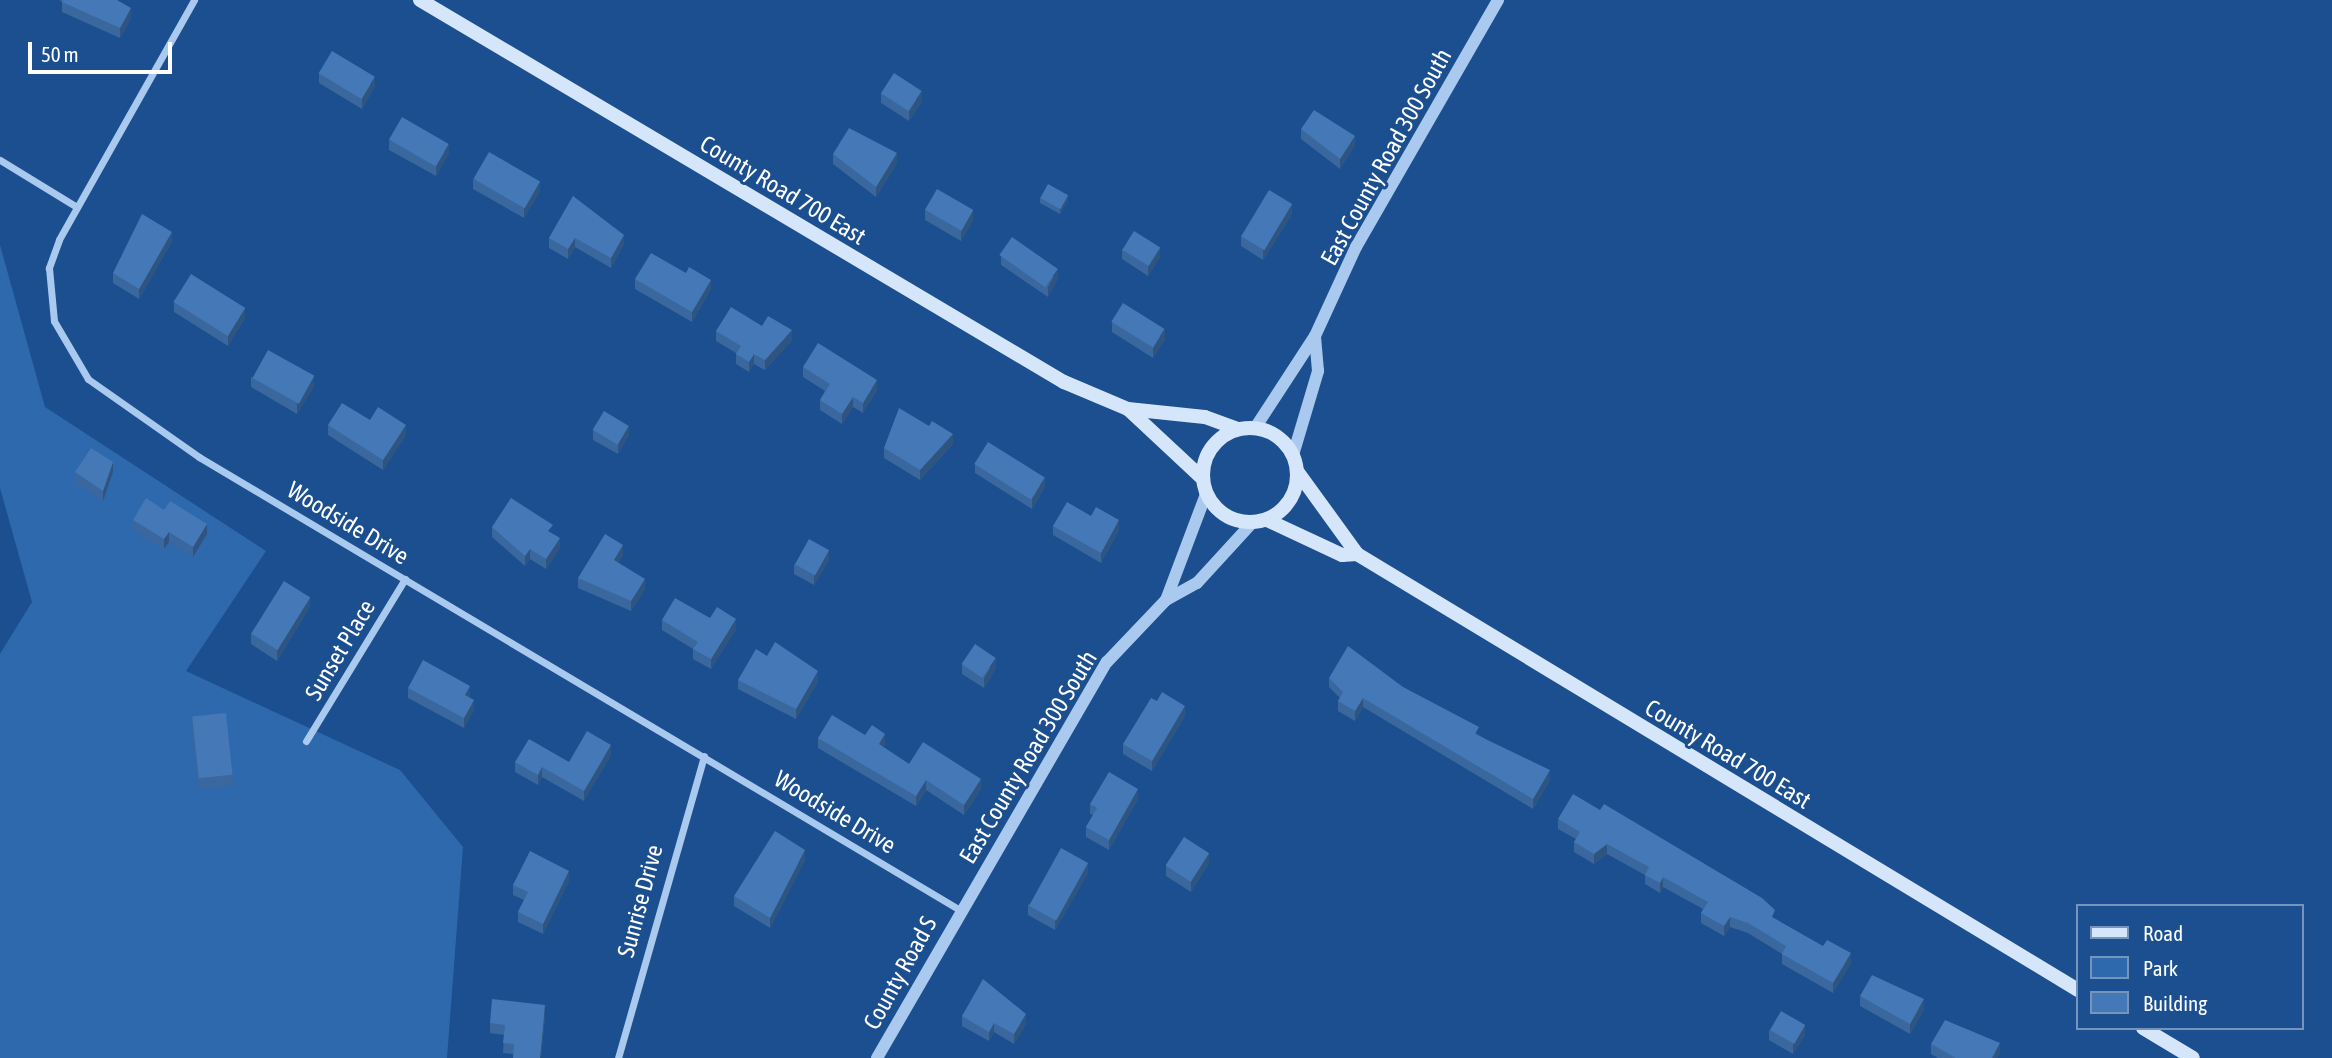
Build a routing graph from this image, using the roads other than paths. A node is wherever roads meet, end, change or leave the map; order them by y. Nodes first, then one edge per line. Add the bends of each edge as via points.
1 (194, 0) edge
2 (421, 0) edge
3 (1498, 0) edge
4 (0, 160) edge
5 (77, 207) junction
6 (1315, 336) junction
7 (1128, 409) junction
8 (1255, 428) junction
9 (1238, 429) junction
10 (1293, 455) junction
11 (1297, 471) junction
12 (1202, 478) junction
13 (1206, 494) junction
14 (1260, 521) junction
15 (1357, 554) junction
16 (405, 579) junction
17 (1166, 600) junction
18 (306, 741) dead end
19 (704, 756) junction
20 (960, 910) junction
21 (2076, 989) edge
22 (2146, 1030) edge
23 (618, 1058) edge
24 (877, 1058) edge
25 (2193, 1058) edge

1 - 5 street, Woodside Drive
2 - 7 main road, County Road 700 East via 1064,382
3 - 6 street, East County Road 300 South via 1356,247
4 - 5 street
5 - 16 street, Woodside Drive via 49,268 47,299 72,357 89,379 189,451
6 - 8 street, East County Road 300 South
6 - 10 street, East County Road 300 South via 1318,370
7 - 9 main road, County Road 700 East via 1205,417
7 - 12 main road, County Road 700 East
8 - 9 main road
8 - 10 main road via 1283,442
9 - 12 main road via 1211,447
10 - 11 main road
11 - 14 main road via 1290,501
11 - 15 main road, County Road 700 East
12 - 13 main road
13 - 14 main road via 1224,515
13 - 17 street, East County Road 300 South
14 - 15 main road, County Road 700 East via 1342,555
14 - 17 street, East County Road 300 South via 1197,583
15 - 21 main road, County Road 700 East
16 - 18 street, Sunset Place
16 - 19 street, Woodside Drive
17 - 20 street, East County Road 300 South via 1107,663
19 - 20 street, Woodside Drive
19 - 23 street, Sunrise Drive
20 - 24 street, County Road S
22 - 25 main road

